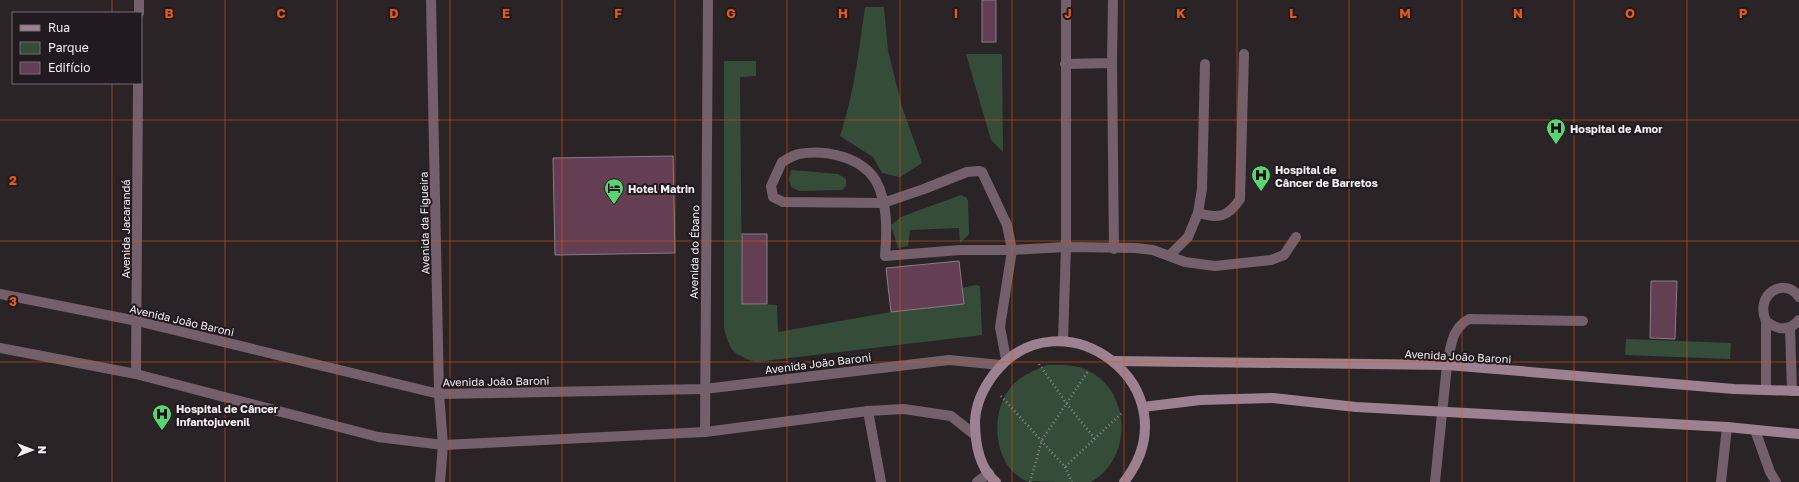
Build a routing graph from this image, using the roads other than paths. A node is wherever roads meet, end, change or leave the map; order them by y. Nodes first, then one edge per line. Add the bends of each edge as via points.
1 (139, 0) edge
2 (431, 0) edge
3 (708, 0) edge
4 (1066, 0) edge
5 (1113, 0) edge
6 (138, 12) edge
7 (1244, 54) dead end
8 (1112, 63) junction
9 (1065, 64) junction
10 (1205, 64) dead end
11 (138, 84) edge
12 (883, 203) junction
13 (1198, 213) junction
14 (1296, 237) dead end
15 (1066, 247) junction
16 (1114, 249) junction
17 (1012, 250) junction
18 (1170, 255) junction
19 (0, 294) edge
20 (1799, 297) edge
21 (1799, 320) edge
22 (137, 321) junction
23 (1583, 321) dead end
24 (1766, 321) junction
25 (1790, 328) junction
26 (1063, 341) junction
27 (0, 348) edge
28 (1114, 361) junction
29 (1004, 362) junction
30 (1447, 365) junction
31 (136, 374) junction
32 (704, 389) junction
33 (1766, 390) junction
34 (1795, 391) edge
35 (439, 394) junction
36 (1143, 407) junction
37 (868, 411) junction
38 (1444, 413) junction
39 (1727, 427) junction
40 (1755, 430) junction
41 (705, 432) junction
42 (1799, 434) edge
43 (975, 435) junction
44 (444, 445) junction
45 (988, 473) junction
46 (440, 482) edge
47 (881, 482) edge
48 (977, 482) edge
49 (996, 482) edge
50 (1124, 482) edge
51 (1435, 482) edge
52 (1721, 482) edge
53 (1776, 482) edge

1 - 6 street
2 - 35 street, Avenida da Figueira
3 - 32 street, Avenida do Ébano
4 - 9 street
5 - 8 street
7 - 13 street via 1240,199 1227,214 1210,216
8 - 9 street
8 - 16 street
9 - 15 street
10 - 13 street via 1202,189
11 - 22 street, Avenida Jacarandá
12 - 12 street via 876,181 865,168 846,158 829,154 798,154 782,162 771,186 773,196 783,202
12 - 17 street via 886,227 885,256 960,250
12 - 17 street via 967,172 982,172 1007,225
13 - 18 street via 1188,237
14 - 18 street via 1284,255 1251,264 1215,266 1185,262
15 - 16 street
15 - 17 street
15 - 26 street
16 - 18 street via 1153,250
17 - 29 street via 1000,327
19 - 22 street, Avenida João Baroni
20 - 24 street via 1792,290 1785,288 1772,291 1763,302
21 - 25 street
22 - 31 street, Avenida Jacarandá
22 - 35 street, Avenida João Baroni
23 - 30 street via 1469,318 1459,324 1453,337
24 - 25 street via 1777,328
24 - 33 street
25 - 34 street
26 - 28 main road via 1087,346
26 - 29 main road via 1042,343
27 - 31 street
28 - 30 main road, Avenida João Baroni
28 - 36 main road via 1129,377
29 - 32 street, Avenida João Baroni via 949,360
29 - 43 main road via 988,382 980,399
30 - 33 main road, Avenida João Baroni
30 - 38 street
31 - 44 street via 378,437
32 - 35 street, Avenida João Baroni
32 - 41 street, Avenida do Ébano
33 - 34 main road, Avenida João Baroni
35 - 44 street, Avenida da Figueira
36 - 38 main road via 1200,400 1273,398
36 - 50 main road via 1143,444 1134,469
37 - 41 street
37 - 43 street via 904,409 951,416
37 - 47 street
38 - 39 main road
38 - 51 street
39 - 40 main road
39 - 52 street
40 - 42 main road
40 - 53 street
41 - 44 street
43 - 45 main road via 980,458
44 - 46 street, Avenida da Figueira
45 - 48 street
45 - 49 main road

